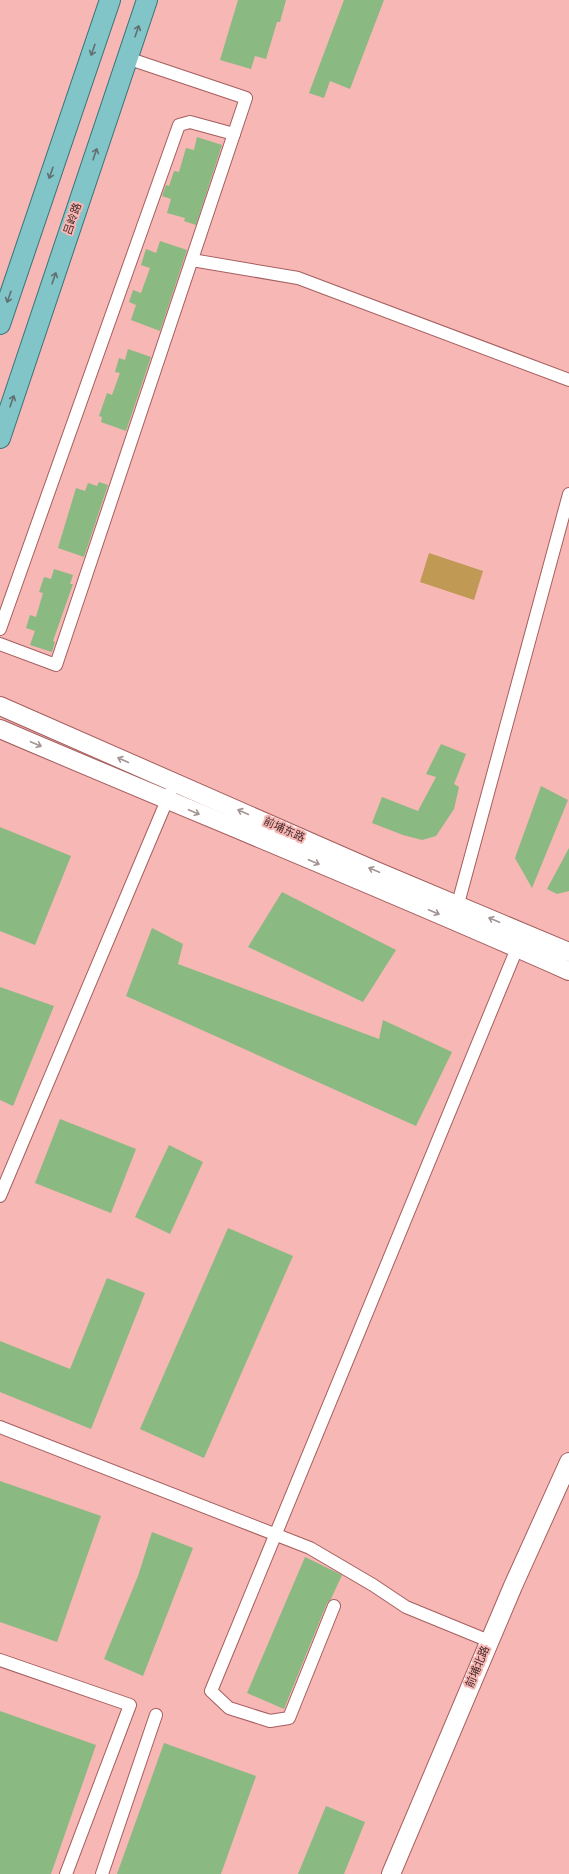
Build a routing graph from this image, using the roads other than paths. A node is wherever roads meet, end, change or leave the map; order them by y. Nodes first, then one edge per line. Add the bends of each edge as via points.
1 (110, 0) edge
2 (147, 0) edge
3 (127, 58) junction
4 (234, 134) junction
5 (192, 260) junction
6 (0, 324) edge
7 (569, 380) edge
8 (0, 438) edge
9 (569, 494) edge
10 (0, 629) edge
11 (0, 644) edge
12 (0, 706) edge
13 (0, 729) edge
14 (174, 783) junction
15 (167, 801) junction
16 (456, 913) junction
17 (521, 940) junction
18 (569, 952) edge
19 (569, 971) edge
20 (0, 1196) edge
21 (0, 1427) edge
22 (569, 1462) edge
23 (276, 1534) junction
24 (334, 1606) dead end
25 (489, 1641) junction
26 (0, 1660) edge
27 (156, 1715) dead end
28 (66, 1874) edge
29 (102, 1874) edge
30 (391, 1874) edge

1 -> 6 main road
3 -> 2 main road, 吕岭路
3 - 4 street via 246,98
8 -> 3 main road, 吕岭路
4 - 5 street
4 - 10 street via 190,122 179,125
5 - 7 street via 298,278
5 - 11 street via 56,665
9 - 16 street
14 -> 12 main road, 前埔东路
13 -> 15 main road, 前埔东路
14 - 15 street
16 -> 14 main road, 前埔东路
15 -> 16 main road, 前埔东路
15 - 20 street
16 - 17 main road, 前埔东路
17 - 18 main road, 前埔东路
17 - 19 main road, 前埔东路
17 - 23 street
21 - 23 street
22 - 25 main road, 前埔北路
23 - 24 street via 211,1691 229,1708 270,1721 289,1718
23 - 25 street via 310,1548 406,1607
25 - 30 main road, 前埔北路
26 - 28 street via 130,1705
27 - 29 street

